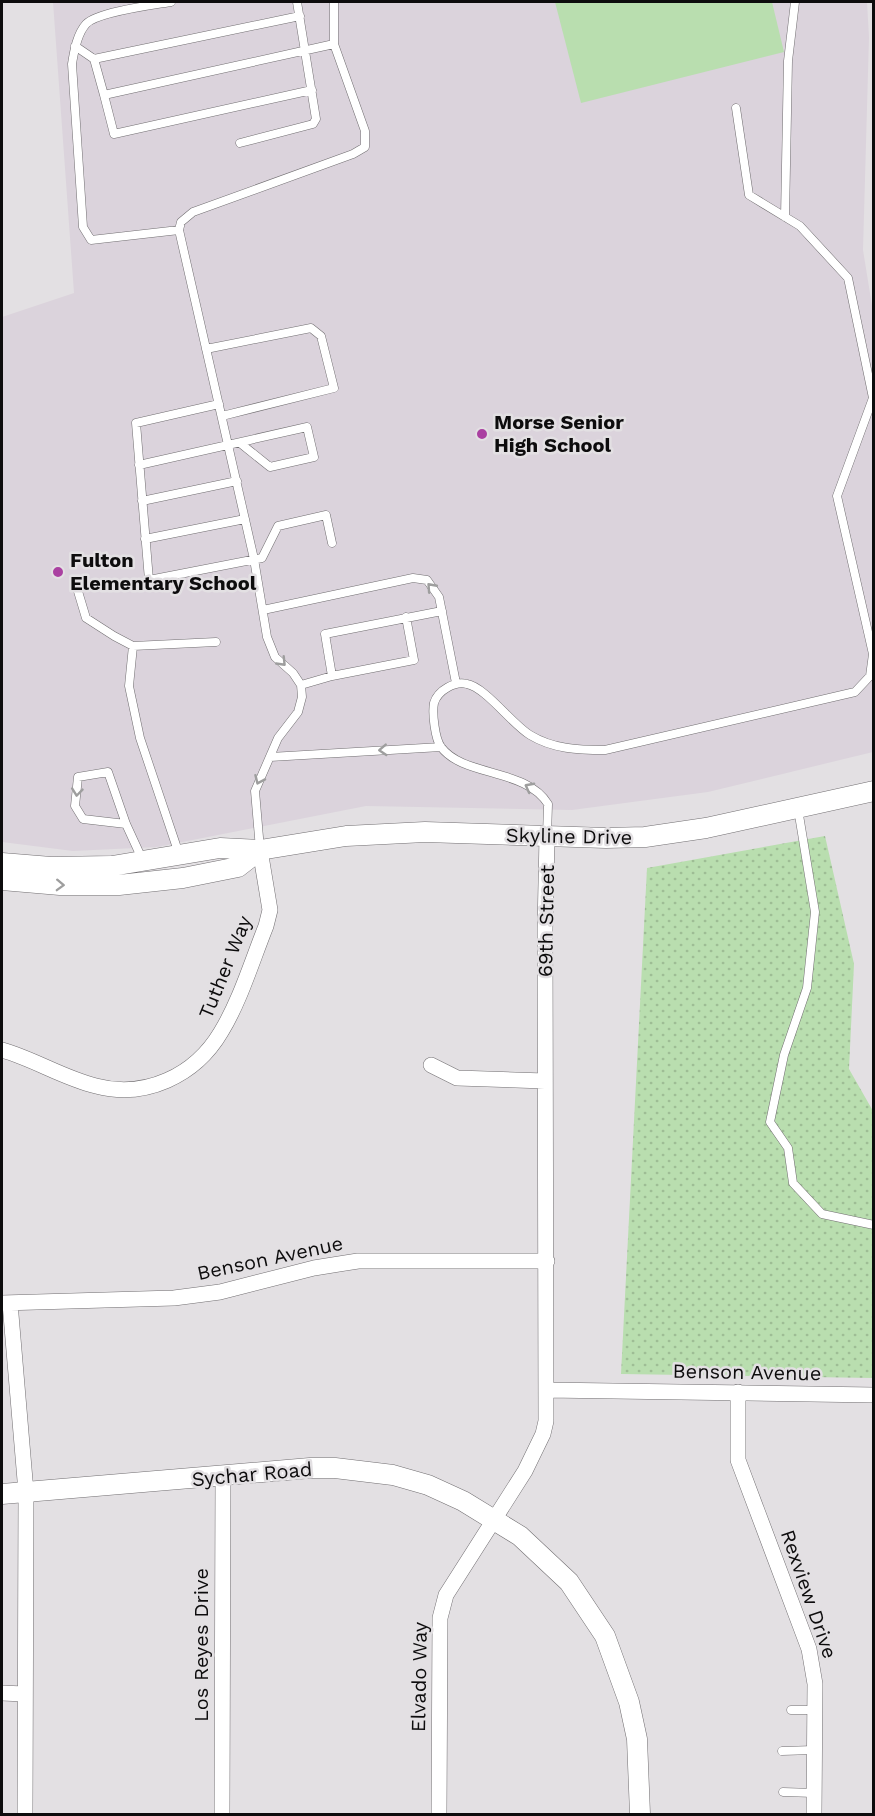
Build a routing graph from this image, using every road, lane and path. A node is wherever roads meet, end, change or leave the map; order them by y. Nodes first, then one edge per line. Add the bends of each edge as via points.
1 (171, 2) edge
2 (297, 2) edge
3 (334, 2) edge
4 (795, 2) edge
5 (300, 16) junction
6 (334, 44) junction
7 (75, 46) junction
8 (306, 50) junction
9 (94, 59) junction
10 (312, 90) junction
11 (104, 95) junction
12 (736, 108) dead end
13 (240, 143) dead end
14 (785, 217) junction
15 (179, 230) junction
16 (206, 349) junction
17 (219, 404) junction
18 (222, 416) junction
19 (240, 443) junction
20 (228, 446) junction
21 (139, 465) junction
22 (237, 481) junction
23 (142, 501) junction
24 (245, 519) junction
25 (145, 539) junction
26 (332, 543) dead end
27 (255, 559) junction
28 (77, 588) dead end
29 (263, 610) junction
30 (442, 610) junction
31 (406, 617) junction
32 (216, 642) dead end
33 (133, 646) junction
34 (332, 676) junction
35 (456, 683) junction
36 (301, 685) junction
37 (441, 747) junction
38 (270, 756) junction
39 (873, 791) edge
40 (798, 808) junction
41 (126, 824) junction
42 (547, 837) junction
43 (260, 850) junction
44 (179, 855) junction
45 (143, 861) junction
46 (2, 862) edge
47 (2, 880) edge
48 (2, 1050) edge
49 (431, 1065) dead end
50 (545, 1081) junction
51 (873, 1225) edge
52 (547, 1260) junction
53 (6, 1303) edge
54 (547, 1390) junction
55 (738, 1392) junction
56 (873, 1395) edge
57 (223, 1476) junction
58 (26, 1492) junction
59 (2, 1494) edge
60 (494, 1519) junction
61 (2, 1694) edge
62 (24, 1694) junction
63 (791, 1710) dead end
64 (814, 1710) junction
65 (814, 1750) junction
66 (782, 1751) dead end
67 (783, 1792) dead end
68 (814, 1793) junction
69 (25, 1815) edge
70 (222, 1815) edge
71 (439, 1815) edge
72 (640, 1815) edge
73 (814, 1815) edge

1 - 7 lane via 96,17 85,25
2 - 5 lane
3 - 6 lane
4 - 14 lane via 788,61
5 - 8 lane
5 - 9 lane
6 - 8 lane
6 - 15 lane via 365,131 365,147 193,212 181,222
7 - 9 lane
7 - 15 lane via 72,64 83,227 91,240
8 - 10 lane
8 - 11 lane
9 - 11 lane
10 - 11 lane via 114,134
10 - 13 lane via 313,124
12 - 14 lane via 749,195
14 - 35 lane via 800,226 848,278 873,398 837,496 873,654 870,676 855,692 605,750 554,746 529,735 479,690 470,684
15 - 16 lane
16 - 17 lane
16 - 18 lane via 311,327 321,336 331,369 334,388
17 - 18 lane
17 - 21 lane via 136,423
18 - 20 lane
19 - 19 lane via 270,467 314,457 307,427
19 - 20 lane
20 - 21 lane
20 - 22 lane
21 - 23 lane
22 - 23 lane
22 - 24 lane
23 - 25 lane
24 - 25 lane
24 - 27 lane
25 - 27 lane via 148,579
26 - 27 lane via 326,515 278,526 262,558
27 - 29 lane
28 - 33 lane via 86,618
30 -> 29 lane via 439,597 427,580 413,578
29 -> 36 lane via 270,648
30 - 31 lane
30 - 35 lane
31 - 34 lane via 325,634
31 - 34 lane via 414,660
32 - 33 lane
33 - 44 lane via 129,686 140,738
34 - 36 lane
35 - 37 lane via 442,691 434,703 435,730
36 - 38 lane via 298,712
37 -> 38 lane
42 -> 37 lane, 69th Street via 548,804 536,789 463,762
38 -> 43 lane via 255,791
39 - 40 main road, Skyline Drive
40 - 42 main road, Skyline Drive via 660,836
40 - 51 lane via 815,912 807,988 784,1055 770,1122 788,1148 793,1183 822,1214
41 -> 41 lane via 108,772 78,777 75,806 83,819
41 - 45 lane
42 - 43 main road, Skyline Drive via 425,832 346,836
42 - 50 street, 69th Street
43 - 44 main road, Skyline Drive via 220,848
47 -> 43 main road, Skyline Drive via 119,885 183,878 238,867
43 - 48 street, Tuther Way via 270,910 266,927 222,1031 191,1066 156,1085 110,1089 83,1083
44 - 45 main road, Skyline Drive
45 - 46 main road, Skyline Drive via 97,867
49 - 50 street via 457,1078
50 - 52 street, 69th Street
52 - 53 street, Benson Avenue via 358,1261 220,1292 174,1298
52 - 54 street, 69th Street
53 - 58 street
54 - 55 street, Benson Avenue
54 - 60 street, 69th Street via 543,1434
55 - 56 street, Benson Avenue
55 - 64 street, Rexview Drive via 738,1460 809,1649 815,1684
57 - 58 main road, Sychar Road
57 - 60 main road, Sychar Road via 304,1468 393,1475 428,1485
57 - 70 street, Los Reyes Drive
58 - 59 main road, Sychar Road
58 - 62 street
60 - 71 street, Elvado Way via 446,1596 440,1618
60 - 72 main road via 520,1536 569,1582 605,1636 629,1701 637,1739
61 - 62 street
62 - 69 street
63 - 64 lane
64 - 65 street, Rexview Drive
65 - 66 lane
65 - 68 street, Rexview Drive
67 - 68 lane
68 - 73 street, Rexview Drive

